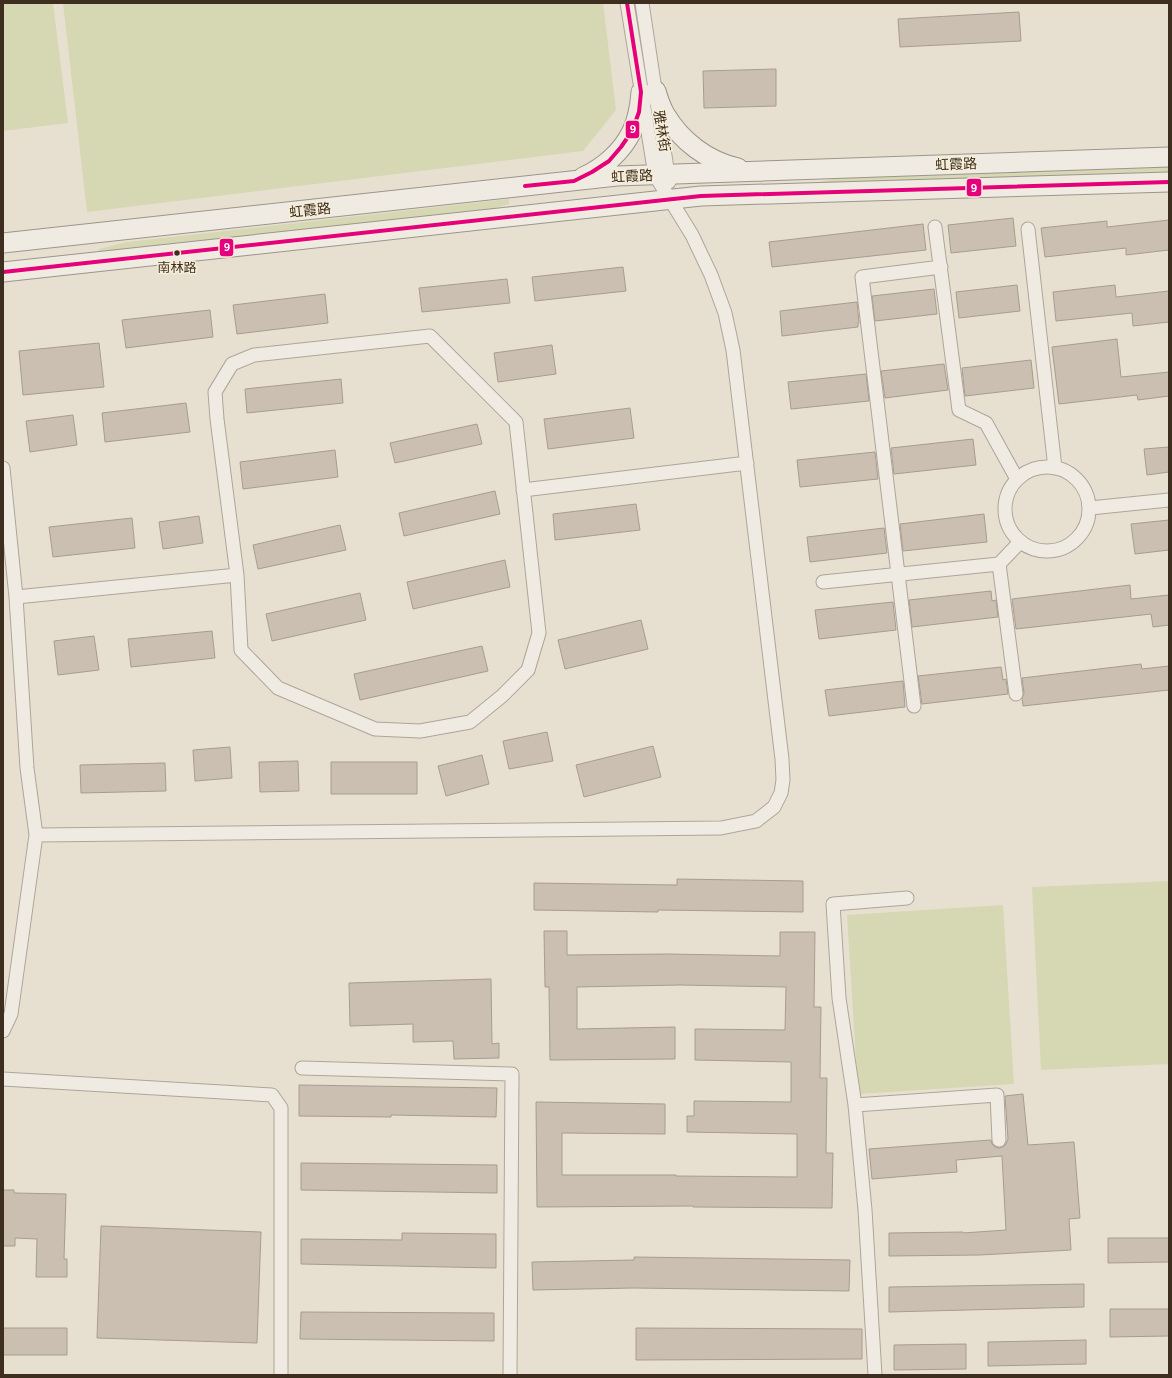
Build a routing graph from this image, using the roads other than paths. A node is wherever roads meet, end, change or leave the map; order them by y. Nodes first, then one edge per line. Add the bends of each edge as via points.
1 (627, 3) edge
2 (642, 3) edge
3 (648, 91) junction
4 (1169, 157) edge
5 (751, 172) junction
6 (662, 175) junction
7 (574, 181) junction
8 (1169, 182) edge
9 (670, 200) junction
10 (935, 227) dead end
11 (1028, 229) dead end
12 (3, 243) edge
13 (940, 267) junction
14 (3, 272) edge
15 (747, 463) junction
16 (3, 468) edge
17 (1055, 468) junction
18 (1017, 479) junction
19 (524, 490) junction
20 (1169, 500) edge
21 (1090, 508) junction
22 (1020, 542) junction
23 (999, 564) junction
24 (898, 574) junction
25 (237, 575) junction
26 (823, 582) dead end
27 (16, 596) junction
28 (1016, 694) dead end
29 (914, 706) dead end
30 (36, 835) junction
31 (907, 898) dead end
32 (3, 1031) edge
33 (302, 1068) dead end
34 (3, 1079) edge
35 (855, 1105) junction
36 (999, 1140) dead end
37 (281, 1375) edge
38 (510, 1375) edge
39 (875, 1375) edge

1 - 3 street, 雅林街
2 - 3 street, 雅林街
3 - 5 street via 676,130 707,157
3 - 6 street, 雅林街
3 - 7 street via 632,131 621,147 609,161
4 - 5 street, 虹霞路
5 - 6 street, 虹霞路
6 - 7 street, 虹霞路 via 617,176
6 - 9 street, 雅林街
7 - 12 street, 虹霞路
8 - 9 street, 虹霞路 via 709,196
9 - 14 street, 虹霞路
9 - 15 street via 702,255 725,313 733,350
10 - 13 street
11 - 17 street
13 - 18 street via 959,410 986,423
13 - 24 street via 862,277
15 - 19 street
15 - 30 street via 783,780 781,793 774,807 756,821 721,828
16 - 27 street
17 - 18 street via 1035,468
17 - 21 street via 1072,475 1082,484
18 - 22 street via 1006,496 1004,510 1007,525 1014,538
19 - 25 street via 538,633 528,670 502,696 470,722 420,731 375,729 278,688 241,650
19 - 25 street via 516,422 430,336 254,355 232,364 215,392
20 - 21 street
21 - 22 street via 1084,530 1069,546 1055,551 1040,552
22 - 23 street
23 - 24 street
23 - 28 street
24 - 26 street
24 - 29 street
25 - 27 street
27 - 30 street via 27,768
30 - 32 street via 11,1014
31 - 35 street via 832,904 839,998
33 - 38 street via 512,1074
34 - 37 street via 272,1095 281,1108
35 - 36 street via 997,1095
35 - 39 street via 865,1210

